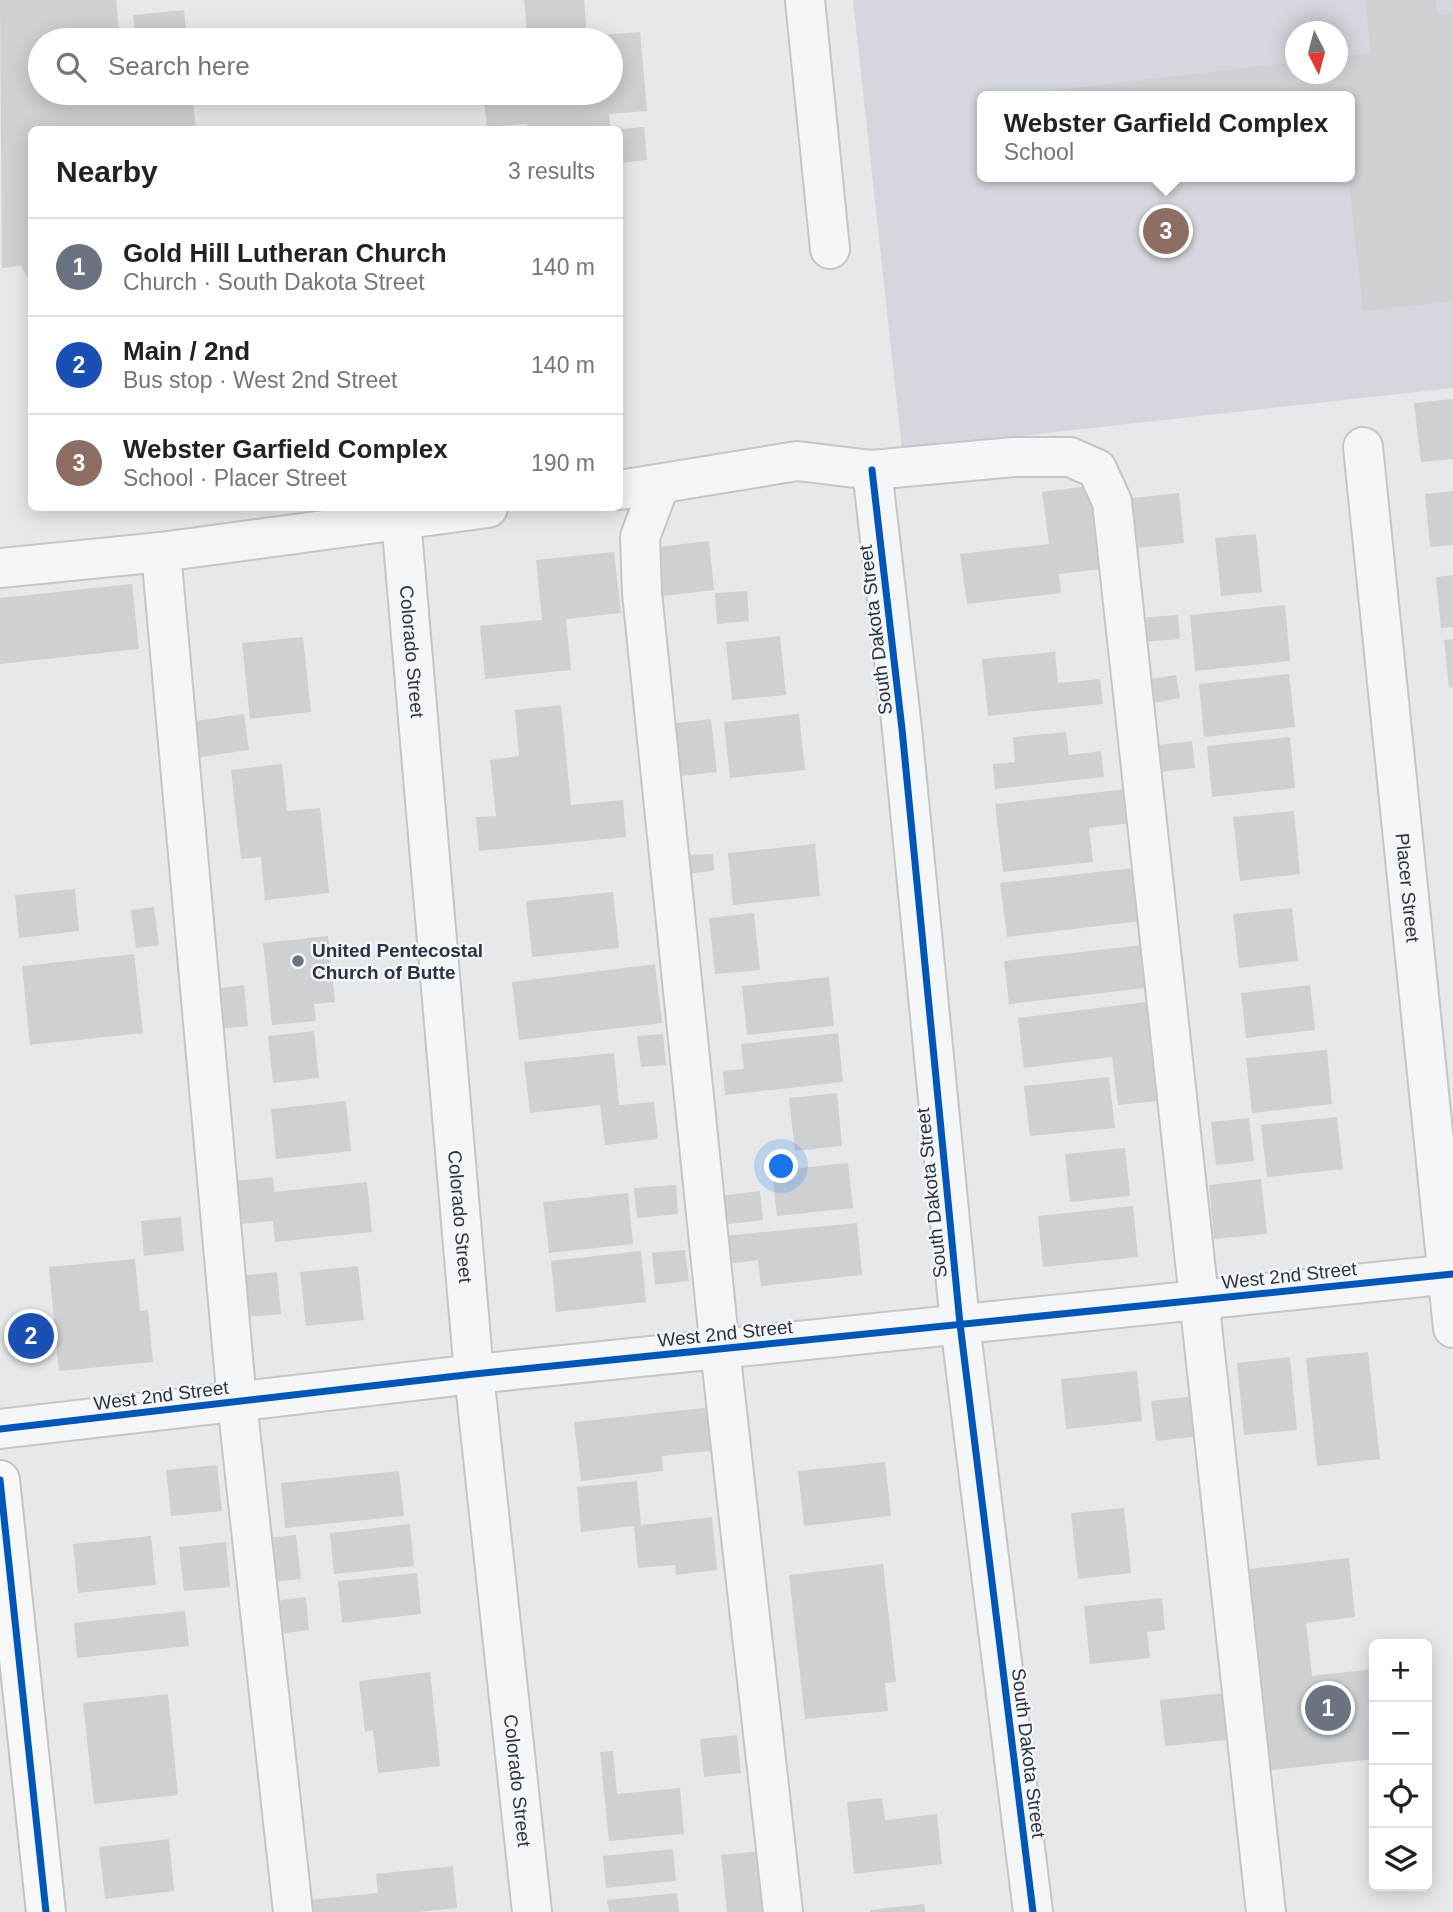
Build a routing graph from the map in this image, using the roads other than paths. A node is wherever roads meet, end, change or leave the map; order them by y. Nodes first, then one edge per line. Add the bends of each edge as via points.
1 (805, 0) edge
2 (830, 249) dead end
3 (1363, 447) dead end
4 (872, 471) junction
5 (660, 484) junction
6 (623, 490) edge
7 (464, 511) edge
8 (401, 519) junction
9 (161, 552) junction
10 (0, 568) edge
11 (1450, 1275) edge
12 (1200, 1300) junction
13 (960, 1324) junction
14 (1453, 1328) edge
15 (720, 1349) junction
16 (474, 1374) junction
17 (237, 1402) junction
18 (0, 1429) edge
19 (0, 1480) edge
20 (46, 1912) edge
21 (293, 1912) edge
22 (532, 1912) edge
23 (783, 1912) edge
24 (1033, 1912) edge
25 (1266, 1912) edge

1 - 2 street
3 - 11 street, Placer Street
4 - 5 street via 797,461
4 - 12 street via 1014,457 1070,457 1097,468 1112,502
4 - 13 street, South Dakota Street
5 - 6 street
5 - 15 street via 639,537 642,593
7 - 8 street
8 - 9 street
8 - 16 street, Colorado Street
9 - 10 street
9 - 17 street
11 - 12 street, West 2nd Street
11 - 14 street, Placer Street
12 - 13 street, West 2nd Street
12 - 25 street
13 - 15 street, West 2nd Street
13 - 24 street, South Dakota Street
15 - 16 street, West 2nd Street
15 - 23 street
16 - 17 street, West 2nd Street
16 - 22 street, Colorado Street
17 - 18 street, West 2nd Street
17 - 21 street
19 - 20 main road

